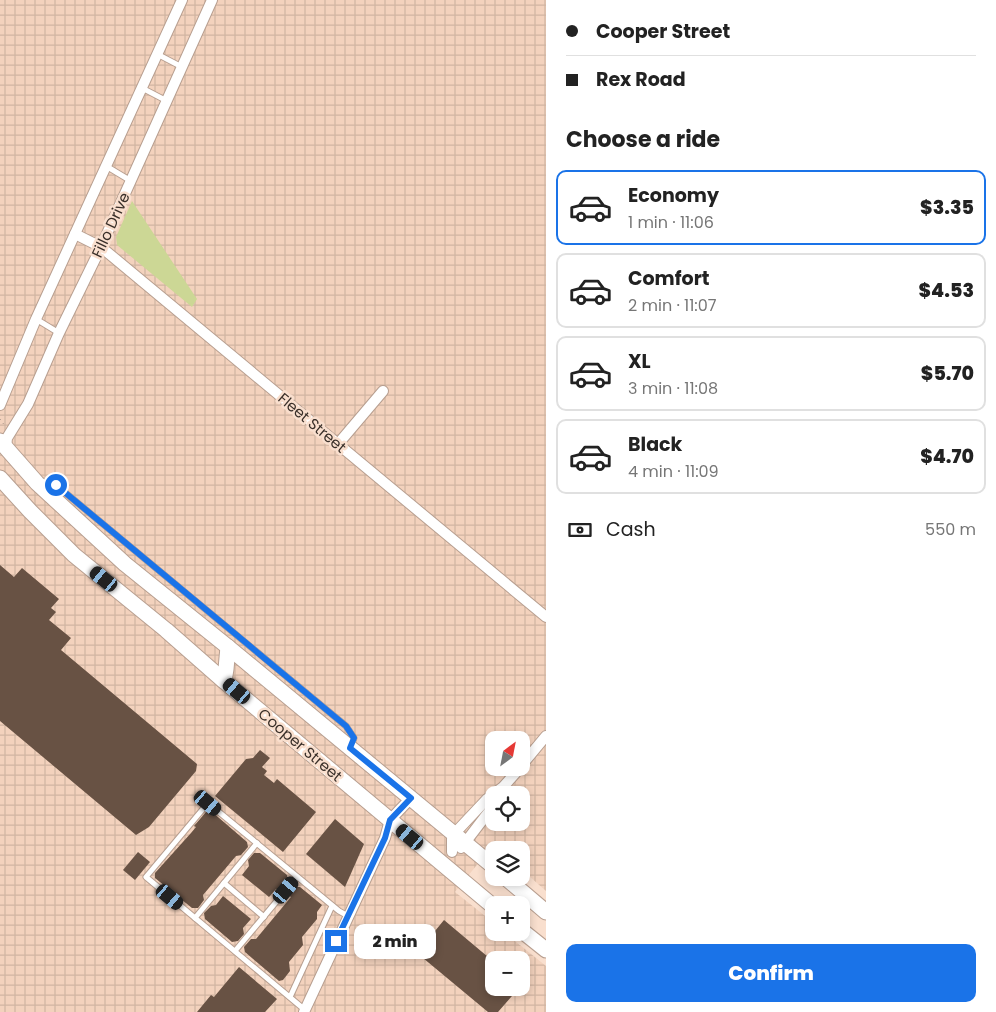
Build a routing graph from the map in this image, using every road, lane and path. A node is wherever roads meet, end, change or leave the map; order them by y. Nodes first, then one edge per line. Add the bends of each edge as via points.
1 (182, 0) edge
2 (212, 0) edge
3 (157, 54) junction
4 (182, 67) junction
5 (142, 88) junction
6 (167, 101) junction
7 (106, 166) junction
8 (131, 181) junction
9 (75, 234) junction
10 (101, 247) junction
11 (36, 319) junction
12 (59, 333) junction
13 (383, 390) dead end
14 (1, 401) edge
15 (0, 419) edge
16 (4, 439) edge
17 (338, 444) junction
18 (0, 478) edge
19 (37, 483) junction
20 (30, 511) junction
21 (546, 617) edge
22 (228, 647) junction
23 (224, 681) junction
24 (546, 736) edge
25 (350, 748) junction
26 (530, 755) edge
27 (513, 776) edge
28 (505, 786) edge
29 (411, 798) junction
30 (485, 802) edge
31 (485, 814) edge
32 (390, 820) junction
33 (460, 838) junction
34 (257, 844) junction
35 (452, 852) junction
36 (485, 860) edge
37 (442, 864) junction
38 (298, 876) junction
39 (224, 883) junction
40 (515, 886) edge
41 (485, 900) edge
42 (332, 906) junction
43 (546, 912) edge
44 (348, 916) junction
45 (264, 917) junction
46 (194, 918) junction
47 (530, 937) edge
48 (546, 950) edge
49 (235, 951) junction
50 (290, 997) junction
51 (304, 1011) edge

1 - 3 street, Fillo Drive
2 - 4 street, Fillo Drive
3 - 4 lane
3 - 5 street, Fillo Drive
4 - 6 street, Fillo Drive
5 - 6 lane
5 - 7 street, Fillo Drive
6 - 8 street, Fillo Drive
7 - 8 lane
7 - 9 street, Fillo Drive
8 - 10 street, Fillo Drive
9 - 10 street, Fleet Street
9 - 11 street, Fillo Drive
10 - 12 street, Fillo Drive
10 - 17 street, Fleet Street
11 - 12 lane
11 - 14 street, Fillo Drive
12 - 16 street, Fillo Drive via 28,404
13 - 17 street
15 - 16 path
16 - 19 main road, Cooper Street
17 - 21 street, Fleet Street
18 - 20 main road, Cooper Street
19 - 20 main road via 29,498
19 - 22 main road, Cooper Street via 126,564
19 - 25 lane, Cooper Street via 56,485 346,726 354,738
20 - 23 main road, Cooper Street via 74,555
22 - 23 main road
22 - 25 main road, Cooper Street
23 - 32 main road, Cooper Street
24 - 26 street
25 - 29 main road, Cooper Street
27 - 28 street
29 - 32 street
29 - 33 main road, Cooper Street
30 - 33 street
31 - 33 street
32 - 37 main road, Cooper Street
32 - 44 street via 385,838
33 - 35 street via 462,847
33 - 35 street via 452,839
33 - 36 main road, Cooper Street
34 - 38 lane
34 - 39 lane
34 - 46 lane via 208,803 202,810 146,877
35 - 37 street
37 - 41 main road, Cooper Street
38 - 42 lane
38 - 45 lane
39 - 45 lane
39 - 46 lane
40 - 43 main road
42 - 44 lane
42 - 50 lane
44 - 51 street
45 - 49 lane
46 - 49 lane
47 - 48 main road
49 - 50 lane
50 - 51 lane

